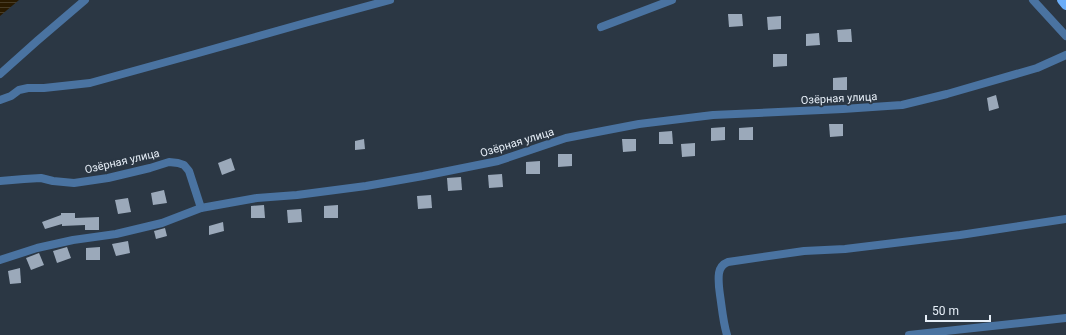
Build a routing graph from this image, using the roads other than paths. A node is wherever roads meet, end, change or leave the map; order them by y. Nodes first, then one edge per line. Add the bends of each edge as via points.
1 (85, 0) edge
2 (390, 0) edge
3 (672, 0) edge
4 (1033, 0) edge
5 (1062, 0) edge
6 (1066, 5) edge
7 (602, 27) dead end
8 (1066, 36) edge
9 (1066, 55) edge
10 (0, 74) edge
11 (0, 100) edge
12 (0, 182) edge
13 (201, 208) junction
14 (1066, 219) edge
15 (0, 260) edge
16 (1066, 318) edge
17 (727, 335) edge
18 (909, 335) edge

1 - 10 street
2 - 11 street via 90,83 28,88
3 - 7 street
4 - 8 street
5 - 6 main road
9 - 13 street, Озёрная улица via 1037,68 902,105 713,115 639,124 566,138 498,161 366,186 257,198
12 - 13 street, Озёрная улица via 41,178 74,183 178,162 189,171
13 - 15 street via 162,223 44,246
14 - 17 street via 960,235 845,249 804,251 728,262 720,268 719,274 723,320
16 - 18 street

